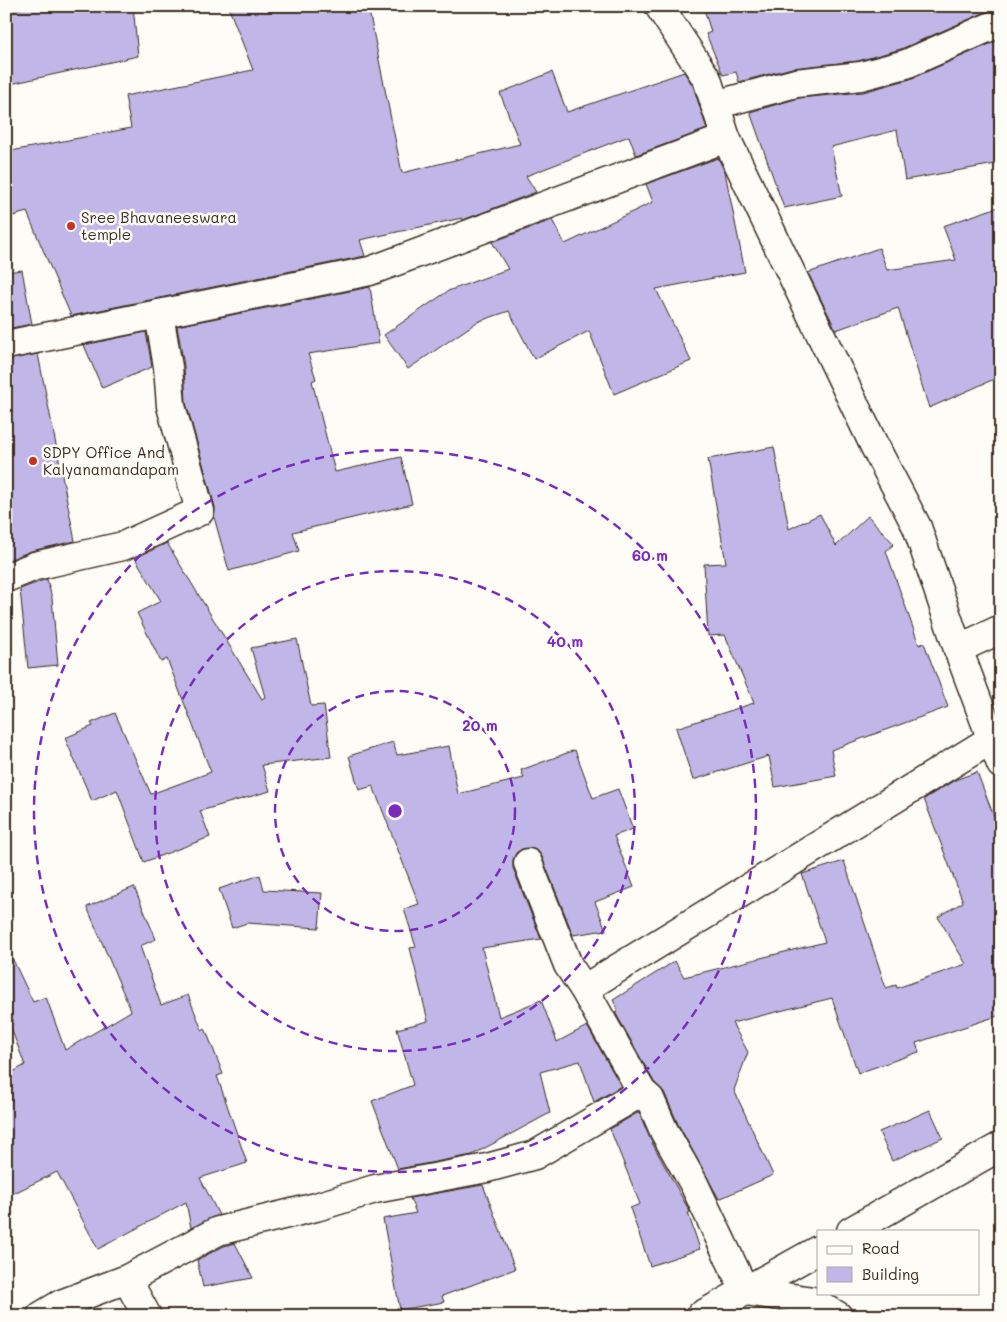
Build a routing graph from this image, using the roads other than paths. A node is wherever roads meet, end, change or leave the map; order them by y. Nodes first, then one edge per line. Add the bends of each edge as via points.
1 (660, 6) edge
2 (1001, 22) edge
3 (715, 105) junction
4 (726, 138) junction
5 (159, 314) junction
6 (6, 346) edge
7 (6, 578) edge
8 (1001, 629) edge
9 (958, 649) junction
10 (992, 738) junction
11 (1001, 764) edge
12 (528, 863) dead end
13 (584, 989) junction
14 (642, 1092) junction
15 (1001, 1146) edge
16 (854, 1230) edge
17 (817, 1251) edge
18 (127, 1279) junction
19 (745, 1291) junction
20 (41, 1316) edge
21 (147, 1316) edge
22 (700, 1316) edge
23 (838, 1316) edge

1 - 3 street via 707,80
2 - 3 street via 906,64 861,76 796,83
3 - 4 street
4 - 5 street via 370,271
4 - 9 street via 917,527
5 - 6 street
5 - 7 street via 171,406 200,511 123,546 35,566
8 - 9 street
9 - 10 street
10 - 11 street
10 - 13 street
12 - 13 street via 568,965
13 - 14 street
14 - 18 street via 535,1155 487,1168 375,1189 218,1231
14 - 19 street via 650,1099 694,1184
15 - 16 street
17 - 19 street
18 - 20 street via 61,1304
18 - 21 street
19 - 22 street
19 - 23 street via 813,1301

